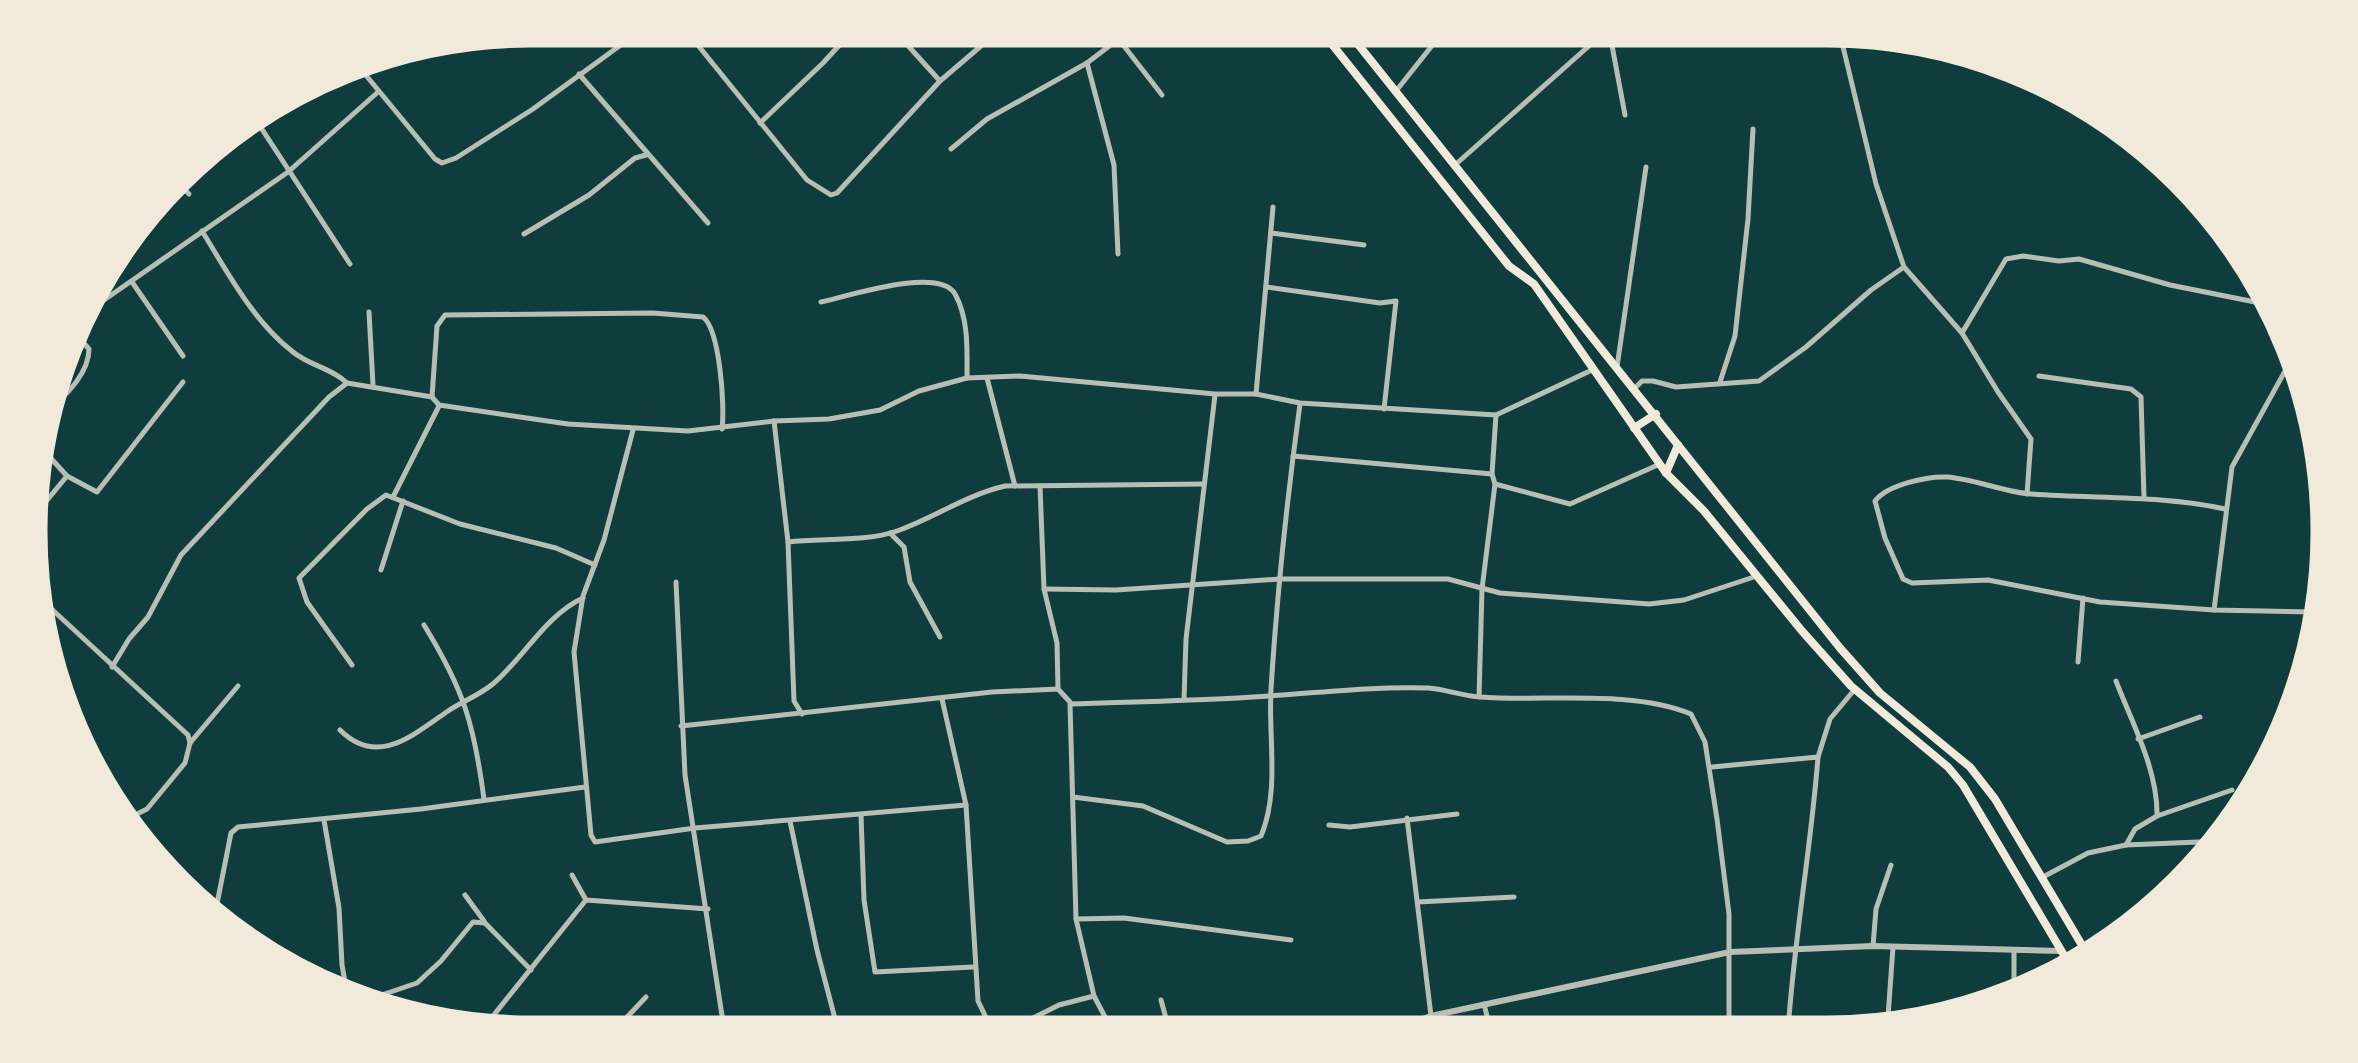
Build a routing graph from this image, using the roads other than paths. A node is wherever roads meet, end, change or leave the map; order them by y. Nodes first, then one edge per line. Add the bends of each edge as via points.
1 (620, 45) edge
2 (699, 45) edge
3 (839, 45) edge
4 (907, 45) edge
5 (982, 45) edge
6 (1107, 45) edge
7 (1121, 45) edge
8 (1334, 45) edge
9 (1359, 45) edge
10 (1433, 45) edge
11 (1590, 45) edge
12 (1611, 45) edge
13 (1844, 46) edge
14 (1087, 63) junction
15 (579, 74) junction
16 (365, 75) edge
17 (940, 81) junction
18 (1396, 91) junction
19 (378, 92) junction
20 (1162, 95) dead end
21 (1625, 114) dead end
22 (760, 122) junction
23 (261, 127) edge
24 (1753, 129) dead end
25 (638, 146) junction
26 (951, 148) dead end
27 (646, 155) junction
28 (636, 158) junction
29 (1455, 165) junction
30 (1646, 167) dead end
31 (288, 172) junction
32 (185, 190) edge
33 (189, 194) dead end
34 (1274, 207) dead end
35 (708, 223) dead end
36 (202, 231) junction
37 (1271, 233) junction
38 (524, 234) dead end
39 (1364, 246) dead end
40 (1118, 254) dead end
41 (350, 264) dead end
42 (1904, 267) junction
43 (132, 282) junction
44 (1266, 287) junction
45 (103, 301) edge
46 (822, 302) dead end
47 (2256, 303) edge
48 (368, 312) dead end
49 (1962, 333) junction
50 (83, 342) edge
51 (183, 356) dead end
52 (1617, 368) junction
53 (1592, 370) junction
54 (2285, 370) edge
55 (2040, 376) dead end
56 (967, 378) junction
57 (987, 378) junction
58 (183, 382) dead end
59 (1720, 383) junction
60 (347, 384) junction
61 (373, 386) junction
62 (1634, 388) junction
63 (66, 392) edge
64 (1215, 394) junction
65 (1256, 394) junction
66 (432, 397) junction
67 (1300, 403) junction
68 (439, 405) junction
69 (1384, 410) junction
70 (1656, 414) junction
71 (1496, 415) junction
72 (774, 421) junction
73 (1634, 428) junction
74 (633, 430) junction
75 (722, 430) junction
76 (1678, 444) junction
77 (1292, 456) junction
78 (51, 458) edge
79 (1660, 464) junction
80 (1666, 473) junction
81 (1492, 474) junction
82 (67, 476) junction
83 (1204, 484) junction
84 (1495, 484) junction
85 (1015, 486) junction
86 (1040, 486) junction
87 (2026, 494) junction
88 (393, 497) junction
89 (2144, 498) junction
90 (403, 501) junction
91 (46, 502) edge
92 (2226, 509) junction
93 (890, 533) junction
94 (788, 542) junction
95 (595, 565) junction
96 (381, 570) dead end
97 (1757, 576) junction
98 (1280, 579) junction
99 (676, 582) dead end
100 (1194, 586) junction
101 (1044, 588) junction
102 (1485, 589) junction
103 (582, 598) junction
104 (2083, 598) junction
105 (51, 607) edge
106 (2214, 610) junction
107 (2306, 612) edge
108 (424, 625) dead end
109 (940, 637) dead end
110 (2078, 662) dead end
111 (352, 665) dead end
112 (112, 667) junction
113 (2116, 681) dead end
114 (238, 686) dead end
115 (1854, 688) junction
116 (1058, 690) junction
117 (1271, 694) junction
118 (1479, 697) junction
119 (942, 698) junction
120 (1184, 700) junction
121 (794, 701) junction
122 (466, 702) junction
123 (1070, 704) junction
124 (802, 714) junction
125 (782, 716) junction
126 (2200, 718) dead end
127 (681, 726) junction
128 (340, 730) dead end
129 (2138, 739) junction
130 (190, 742) junction
131 (1818, 757) junction
132 (1711, 768) junction
133 (585, 787) junction
134 (2232, 790) dead end
135 (1072, 797) junction
136 (484, 800) junction
137 (966, 805) junction
138 (1456, 814) dead end
139 (136, 815) edge
140 (861, 815) junction
141 (2157, 816) junction
142 (1408, 818) junction
143 (324, 820) junction
144 (790, 821) junction
145 (1329, 824) dead end
146 (695, 828) junction
147 (2200, 842) edge
148 (2126, 846) junction
149 (1891, 866) dead end
150 (572, 876) dead end
151 (2040, 878) junction
152 (465, 895) dead end
153 (1514, 897) dead end
154 (586, 900) junction
155 (1418, 902) junction
156 (218, 903) edge
157 (708, 909) junction
158 (1076, 919) junction
159 (485, 924) junction
160 (1291, 940) dead end
161 (1873, 946) junction
162 (2082, 946) edge
163 (1894, 947) junction
164 (1793, 948) junction
165 (2014, 951) junction
166 (2061, 951) junction
167 (1730, 952) junction
168 (2064, 956) edge
169 (974, 966) junction
170 (531, 970) junction
171 (345, 981) edge
172 (2014, 981) edge
173 (384, 995) edge
174 (1094, 996) junction
175 (646, 997) dead end
176 (1161, 1000) dead end
177 (1484, 1004) junction
178 (1888, 1014) edge
179 (493, 1016) edge
180 (1430, 1016) junction
181 (626, 1018) edge
182 (722, 1018) edge
183 (835, 1018) edge
184 (988, 1018) edge
185 (1030, 1018) edge
186 (1106, 1018) edge
187 (1166, 1018) edge
188 (1425, 1018) edge
189 (1488, 1018) edge
190 (1729, 1018) edge
191 (1789, 1018) edge

1 - 15 street
2 - 22 street
3 - 22 street
4 - 17 street
5 - 17 street
6 - 14 street
7 - 20 street
8 - 53 main road via 1509,266 1534,284
9 - 18 main road
10 - 18 street
11 - 29 street
12 - 21 street
13 - 42 street
14 - 26 street via 987,119
14 - 40 street via 1114,165
15 - 19 street via 442,162
15 - 25 street
16 - 19 street
17 - 22 street via 831,195 807,180
18 - 29 main road
19 - 31 street
23 - 31 street
24 - 59 street via 1736,336
25 - 27 street
25 - 28 street
27 - 28 street
27 - 35 street
28 - 38 street
29 - 52 main road
30 - 52 street
31 - 36 street
31 - 41 street
32 - 33 street
34 - 37 street
36 - 43 street
36 - 60 street via 246,302 282,342
37 - 39 street
37 - 44 street
42 - 49 street
42 - 59 street via 1759,382
43 - 45 street
43 - 51 street
44 - 65 street
44 - 69 street via 1396,301
46 - 56 street via 916,281 944,284 962,315
47 - 49 street via 2079,259 2023,256 2006,259
48 - 61 street
49 - 87 street via 2031,438
50 - 63 street via 88,362
52 - 62 main road
53 - 71 street
53 - 73 main road
54 - 92 street via 2232,467
55 - 89 street via 2130,389 2141,397
56 - 57 street
56 - 72 street via 880,410
57 - 64 street via 1060,378
57 - 85 street
58 - 82 street via 97,492
59 - 62 street via 1676,387 1654,381
60 - 61 street
60 - 112 street via 181,555
61 - 66 street
62 - 70 main road
64 - 65 street
64 - 83 street
65 - 67 street
66 - 68 street
66 - 75 street via 437,326 445,315 703,317 711,325 722,389
67 - 69 street
67 - 77 street
68 - 74 street
68 - 88 street
69 - 71 street
70 - 73 main road
70 - 76 main road
71 - 81 street
72 - 75 street
72 - 94 street
73 - 79 main road
74 - 75 street
74 - 95 street
76 - 80 main road
76 - 151 main road via 1867,679 1970,767
77 - 81 street
77 - 98 street
78 - 82 street
79 - 80 main road
79 - 84 street via 1570,504
80 - 97 main road
81 - 84 street
82 - 91 street
83 - 86 street
83 - 100 street
84 - 102 street
85 - 86 street
85 - 93 street via 980,492
86 - 101 street
87 - 89 street
87 - 104 street via 1947,477 1900,487 1875,502 1903,579 1988,580
88 - 90 street
88 - 111 street via 378,498 299,578 307,602
89 - 92 street
90 - 95 street
90 - 96 street
92 - 106 street
93 - 94 street
93 - 109 street via 904,547 910,582
94 - 121 street
95 - 103 street
97 - 102 street via 1649,604
97 - 115 main road
98 - 100 street
98 - 102 street via 1448,579
98 - 117 street
99 - 127 street
100 - 101 street
100 - 120 street
101 - 116 street via 1057,643
102 - 118 street
103 - 122 street
103 - 133 street via 574,652
104 - 106 street
104 - 110 street
105 - 112 street
106 - 107 street
108 - 122 street
112 - 130 street
113 - 129 street
114 - 130 street
115 - 131 street via 1830,719
115 - 166 main road via 1963,785
116 - 119 street
116 - 123 street
117 - 118 street via 1432,688
117 - 120 street
117 - 135 street via 1272,758 1261,836 1227,842 1143,806
118 - 132 street via 1550,696 1678,709 1699,726
119 - 124 street
119 - 137 street
120 - 123 street
121 - 124 street
121 - 125 street
122 - 128 street via 399,743 360,744
122 - 136 street
123 - 135 street
124 - 125 street
125 - 127 street
126 - 129 street
127 - 146 street
129 - 141 street
130 - 139 street via 185,763
131 - 132 street
131 - 164 street
132 - 167 street
133 - 136 street
133 - 146 street via 596,842
134 - 141 street
135 - 158 street
136 - 143 street
137 - 140 street
137 - 169 street
138 - 142 street
140 - 144 street
140 - 169 street via 874,972
141 - 148 street via 2135,829
142 - 145 street
142 - 155 street
143 - 156 street via 234,830
143 - 171 street
144 - 146 street
144 - 183 street
146 - 157 street
147 - 148 street
148 - 151 street via 2088,854
149 - 161 street via 1876,908
150 - 154 street
151 - 162 main road
152 - 159 street
153 - 155 street
154 - 157 street
154 - 170 street
155 - 180 street
157 - 182 street
158 - 160 street via 1124,918
158 - 174 street
159 - 170 street
159 - 173 street via 474,922 417,983
161 - 163 street
161 - 164 street
163 - 165 street
163 - 178 street
164 - 167 street
164 - 191 street
165 - 166 street
165 - 172 street
166 - 168 main road
167 - 177 street
167 - 190 street
169 - 184 street via 978,1000
170 - 179 street
174 - 185 street
174 - 186 street
175 - 181 street
176 - 187 street
177 - 180 street
177 - 189 street
180 - 188 street

